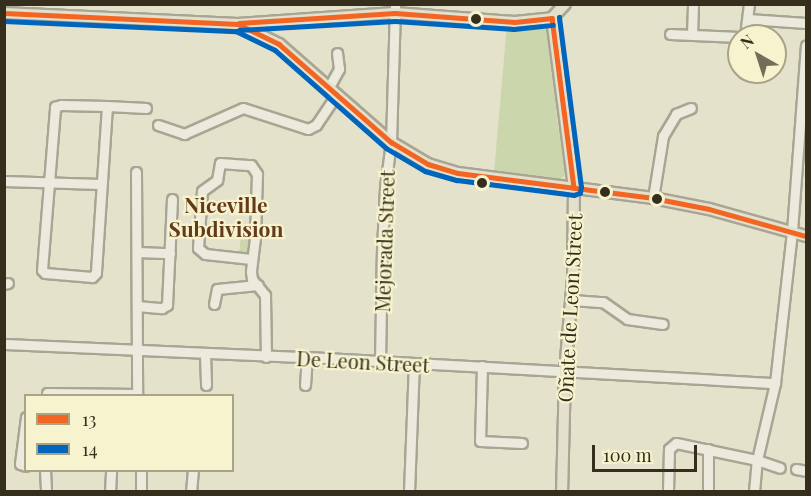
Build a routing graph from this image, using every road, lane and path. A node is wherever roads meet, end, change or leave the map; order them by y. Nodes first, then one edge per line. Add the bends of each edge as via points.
1 (553, 4) edge
2 (565, 4) edge
3 (693, 4) edge
4 (749, 4) edge
5 (395, 8) edge
6 (4, 13) edge
7 (552, 18) junction
8 (748, 19) junction
9 (807, 23) edge
10 (238, 24) junction
11 (747, 24) edge
12 (670, 34) dead end
13 (692, 34) junction
14 (727, 36) edge
15 (807, 46) edge
16 (337, 52) dead end
17 (333, 91) junction
18 (107, 106) junction
19 (146, 108) dead end
20 (691, 108) dead end
21 (158, 125) dead end
22 (391, 142) junction
23 (803, 149) edge
24 (136, 172) dead end
25 (4, 182) edge
26 (50, 183) junction
27 (100, 184) junction
28 (574, 188) junction
29 (653, 198) junction
30 (172, 199) dead end
31 (792, 231) junction
32 (807, 236) edge
33 (136, 252) junction
34 (170, 253) junction
35 (251, 259) junction
36 (258, 285) junction
37 (572, 300) junction
38 (214, 304) dead end
39 (138, 306) junction
40 (663, 324) dead end
41 (4, 344) edge
42 (136, 351) junction
43 (205, 354) junction
44 (266, 357) junction
45 (307, 357) junction
46 (380, 362) junction
47 (414, 363) junction
48 (482, 366) junction
49 (565, 372) junction
50 (775, 383) junction
51 (206, 385) dead end
52 (305, 385) dead end
53 (47, 393) dead end
54 (92, 394) edge
55 (137, 394) edge
56 (24, 433) edge
57 (522, 443) dead end
58 (708, 449) junction
59 (757, 460) junction
60 (24, 465) edge
61 (780, 468) dead end
62 (45, 472) edge
63 (111, 472) edge
64 (141, 472) edge
65 (193, 472) edge
66 (46, 492) edge
67 (110, 492) edge
68 (141, 492) edge
69 (191, 492) edge
70 (409, 492) edge
71 (562, 492) edge
72 (668, 492) edge
73 (708, 492) edge
74 (754, 492) edge

1 - 7 street
2 - 7 main road
3 - 13 street
4 - 8 street
5 - 7 main road via 515,22
5 - 10 main road
5 - 22 street, Mejorada Street
6 - 10 main road
7 - 28 main road, Oñate de Leon Street
8 - 9 street
8 - 11 street
10 - 17 main road via 279,44
12 - 13 street
13 - 14 street
15 - 23 street
16 - 17 street via 339,69
17 - 21 street via 316,125 308,129 243,108 184,134
17 - 22 main road
18 - 19 street
18 - 26 street via 55,107
18 - 27 street
20 - 29 street via 676,114 663,136
22 - 28 main road via 428,164 458,173
22 - 46 street, Mejorada Street via 384,192
23 - 31 street
24 - 33 street
25 - 26 street
26 - 27 street
26 - 27 street via 42,272 92,277 96,273
28 - 29 main road
28 - 37 main road, Oñate de Leon Street
29 - 31 main road
30 - 34 street
31 - 32 main road
31 - 50 street
33 - 34 street
33 - 39 street
34 - 39 street via 167,305
35 - 35 street via 257,174 250,165 220,163 217,180 202,191 198,248 204,254
35 - 36 street via 252,279
36 - 38 street via 217,288
36 - 44 street via 265,295
37 - 40 street via 603,302 627,319
37 - 49 main road, Oñate de Leon Street
39 - 42 street
41 - 42 street, De Leon Street
42 - 43 street, De Leon Street
42 - 55 street
43 - 44 street, De Leon Street
43 - 51 street
44 - 45 street, De Leon Street
45 - 46 street, De Leon Street
45 - 52 street
46 - 47 street, De Leon Street
47 - 48 street, De Leon Street
47 - 70 street
48 - 49 street, De Leon Street
48 - 57 street via 480,441
49 - 50 street, De Leon Street
49 - 71 main road, Oñate de Leon Street
50 - 59 street
53 - 54 street
56 - 60 street via 20,464
58 - 59 street
58 - 72 street via 671,445
58 - 73 street
59 - 61 street
59 - 74 street
62 - 66 street
63 - 67 street
64 - 68 street
65 - 69 street

